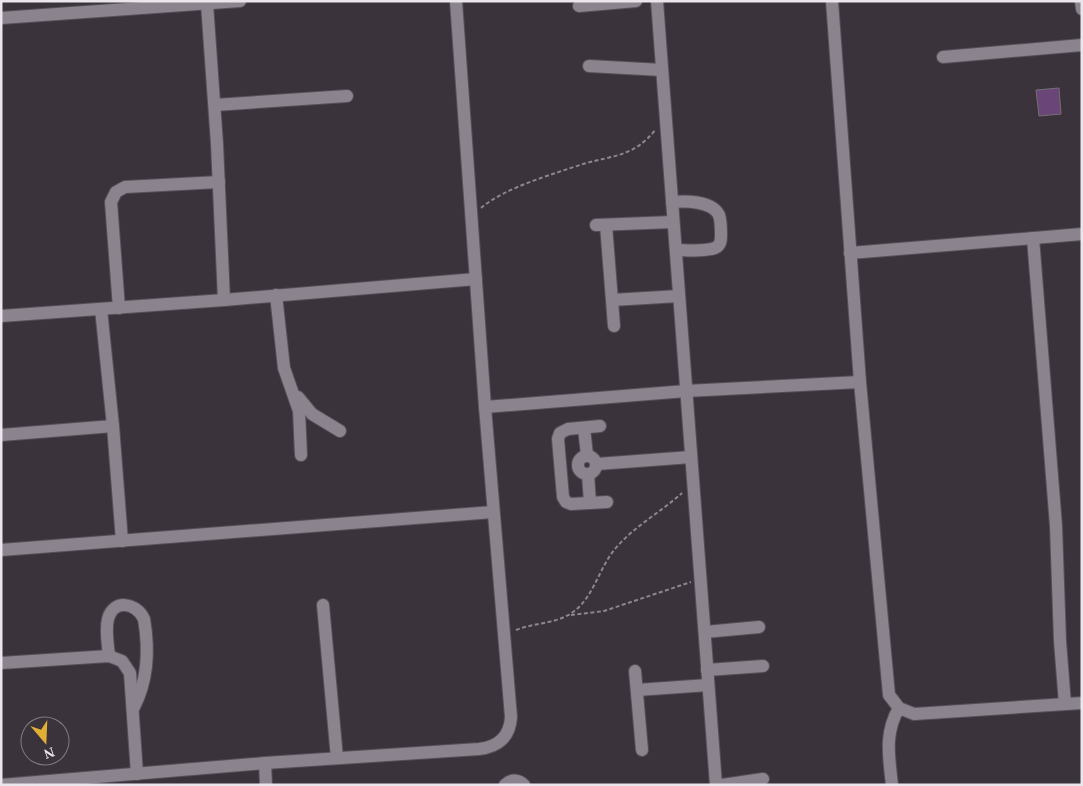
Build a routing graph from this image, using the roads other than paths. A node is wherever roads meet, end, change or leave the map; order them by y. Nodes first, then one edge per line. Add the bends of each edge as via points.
1 (240, 1) edge
2 (456, 1) edge
3 (636, 1) edge
4 (657, 1) edge
5 (832, 1) edge
6 (1081, 1) edge
7 (207, 4) junction
8 (579, 6) dead end
9 (89, 7) edge
10 (1082, 9) edge
11 (1, 18) edge
12 (1082, 45) edge
13 (944, 56) dead end
14 (588, 66) dead end
15 (662, 70) junction
16 (347, 96) dead end
17 (215, 106) junction
18 (219, 182) junction
19 (672, 202) junction
20 (673, 222) junction
21 (1082, 234) edge
22 (1033, 238) junction
23 (676, 250) junction
24 (850, 253) junction
25 (476, 279) junction
26 (276, 295) junction
27 (679, 296) junction
28 (224, 300) junction
29 (612, 300) junction
30 (119, 308) junction
31 (101, 309) junction
32 (1, 316) edge
33 (614, 326) dead end
34 (860, 382) junction
35 (290, 386) junction
36 (686, 391) junction
37 (485, 407) junction
38 (113, 426) junction
39 (600, 426) dead end
40 (584, 428) junction
41 (340, 431) dead end
42 (1, 435) edge
43 (301, 455) dead end
44 (586, 455) junction
45 (691, 457) junction
46 (597, 464) junction
47 (578, 466) junction
48 (561, 467) junction
49 (588, 474) junction
50 (607, 502) dead end
51 (590, 503) junction
52 (493, 512) junction
53 (122, 541) junction
54 (1, 550) edge
55 (323, 606) dead end
56 (759, 628) dead end
57 (704, 632) junction
58 (108, 656) junction
59 (1, 663) edge
60 (763, 666) dead end
61 (707, 670) junction
62 (635, 671) dead end
63 (708, 684) junction
64 (637, 690) junction
65 (1082, 702) edge
66 (1065, 704) junction
67 (899, 708) junction
68 (133, 709) junction
69 (642, 750) dead end
70 (337, 758) junction
71 (265, 763) junction
72 (130, 778) edge
73 (763, 779) dead end
74 (1, 785) edge
75 (266, 785) edge
76 (505, 785) edge
77 (524, 785) edge
78 (716, 785) edge
79 (722, 785) edge
80 (892, 785) edge

1 - 7 street
2 - 25 street
3 - 8 street
4 - 15 street
5 - 24 street
6 - 10 street
7 - 9 street
7 - 17 street
9 - 11 street
12 - 13 street
14 - 15 street
15 - 19 street
16 - 17 street
17 - 18 street
18 - 28 street
18 - 30 street via 125,187 116,192 111,207
19 - 20 street
19 - 23 street via 709,206 721,222 721,241 717,246
20 - 23 street
20 - 29 street via 601,225
21 - 22 street
22 - 24 street
22 - 66 street via 1056,526
23 - 27 street
24 - 34 street
25 - 26 street
25 - 37 street
26 - 28 street
26 - 35 street via 282,358
27 - 29 street
27 - 36 street
28 - 30 street
29 - 33 street
30 - 31 street
31 - 32 street
31 - 38 street
34 - 36 street
34 - 67 street via 888,687 893,702
35 - 41 street via 308,411
35 - 43 street via 299,411
36 - 37 street
36 - 45 street
37 - 52 street
38 - 42 street
38 - 53 street
39 - 40 street
40 - 44 street
40 - 48 street via 560,433
44 - 46 street
44 - 47 street
45 - 46 street
45 - 57 street
46 - 49 street via 595,470
47 - 48 street
47 - 49 street via 580,471
48 - 51 street via 566,502
49 - 51 street
50 - 51 street
52 - 53 street
52 - 70 street via 510,726 507,734 495,745 479,749
53 - 54 street
55 - 70 street
56 - 57 street
57 - 61 street
58 - 59 street
58 - 68 street via 122,661 130,673
58 - 68 street via 108,618 123,605 136,608 145,626 146,665
60 - 61 street
61 - 63 street
62 - 64 street
63 - 64 street
63 - 78 street
64 - 69 street
65 - 66 street
66 - 67 street via 922,714
67 - 80 street via 888,737
68 - 72 street
70 - 71 street
71 - 72 street
71 - 75 street
72 - 74 street
73 - 79 street
76 - 77 street via 513,780

